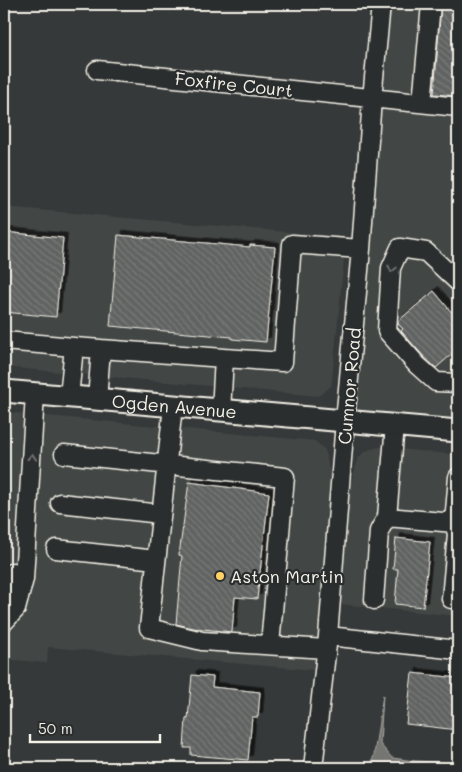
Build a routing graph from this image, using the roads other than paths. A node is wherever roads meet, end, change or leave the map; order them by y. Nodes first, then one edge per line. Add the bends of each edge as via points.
1 (381, 4) edge
2 (431, 4) edge
3 (97, 70) dead end
4 (372, 99) junction
5 (422, 103) junction
6 (458, 106) edge
7 (361, 249) junction
8 (458, 282) edge
9 (4, 342) edge
10 (74, 347) junction
11 (101, 349) junction
12 (224, 358) junction
13 (458, 383) edge
14 (4, 391) edge
15 (35, 394) junction
16 (69, 397) junction
17 (97, 400) junction
18 (173, 406) junction
19 (221, 411) junction
20 (345, 421) junction
21 (395, 425) junction
22 (458, 431) edge
23 (64, 454) dead end
24 (167, 464) junction
25 (458, 477) edge
26 (30, 493) junction
27 (60, 504) dead end
28 (161, 514) junction
29 (387, 517) junction
30 (454, 523) junction
31 (56, 549) dead end
32 (156, 560) junction
33 (4, 599) edge
34 (451, 599) dead end
35 (374, 600) dead end
36 (4, 622) edge
37 (327, 643) junction
38 (270, 645) junction
39 (458, 650) edge
40 (314, 768) edge

1 - 4 street, Cumnor Road
2 - 5 street
3 - 4 street, Foxfire Court
4 - 5 street, Foxfire Court
4 - 7 street, Cumnor Road
5 - 6 street, Foxfire Court
7 - 12 street via 292,244 283,362
7 - 20 street, Cumnor Road
8 -> 13 street via 426,252 400,248 391,268 387,331 436,382
9 - 10 street
10 - 11 street
10 - 16 street
11 - 12 street
11 - 17 street
12 - 19 street
14 - 15 main road, Ogden Avenue
15 - 16 main road, Ogden Avenue
26 -> 15 street
16 - 17 main road, Ogden Avenue
17 - 18 main road, Ogden Avenue
18 - 19 main road, Ogden Avenue
18 - 24 street
19 - 20 main road, Ogden Avenue
20 - 21 main road, Ogden Avenue
20 - 37 street, Cumnor Road
21 - 22 main road, Ogden Avenue
21 - 29 street
23 - 24 street
24 - 28 street
24 - 38 street via 285,477
25 - 30 street
26 - 33 street via 19,510 10,592
26 - 36 street via 24,579 16,609
27 - 28 street
28 - 32 street
29 - 30 street
29 - 35 street via 379,531
30 - 34 street via 457,534
31 - 32 street
32 - 38 street via 149,628 202,641
37 - 38 street
37 - 39 street
37 - 40 street, Cumnor Road

